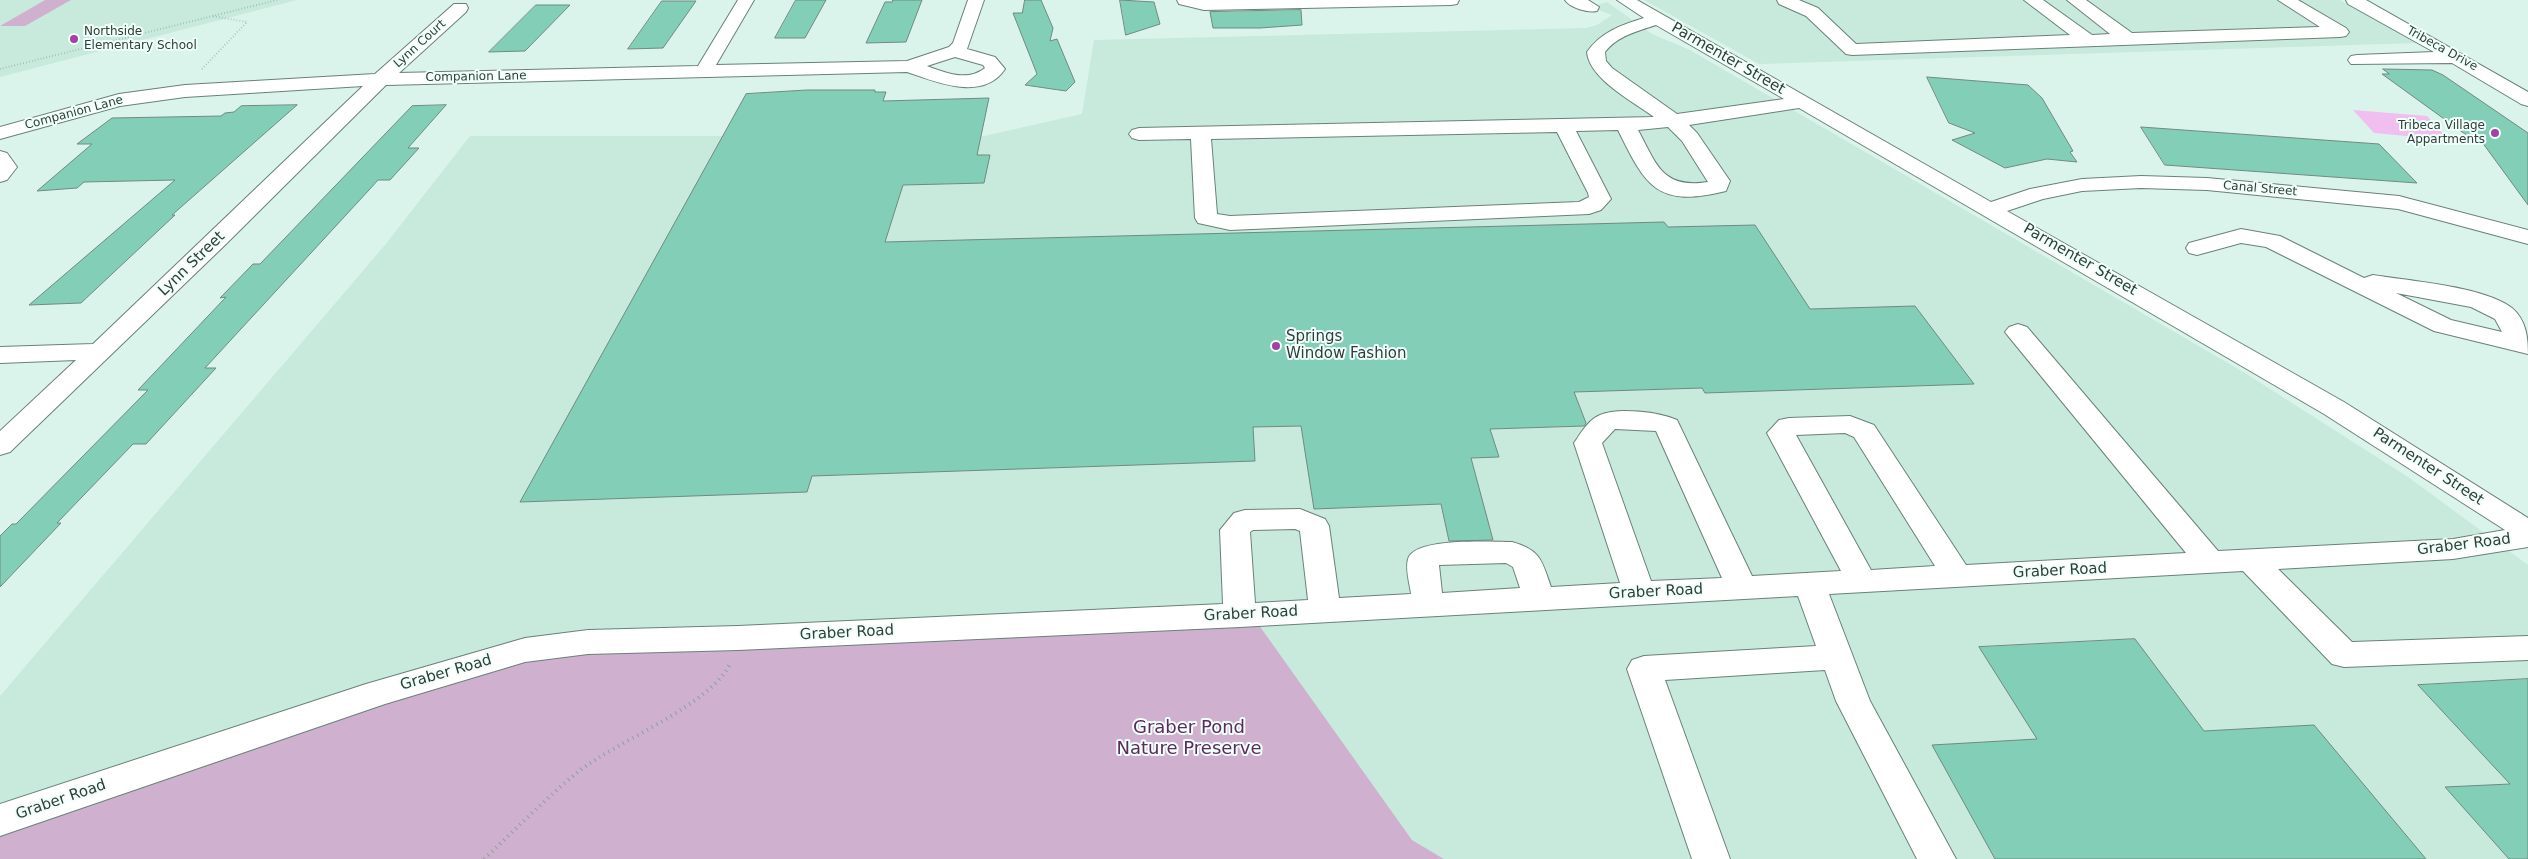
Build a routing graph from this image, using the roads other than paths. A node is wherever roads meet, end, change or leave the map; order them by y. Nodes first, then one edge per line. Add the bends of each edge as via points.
1 (746, 0) edge
2 (976, 0) edge
3 (1186, 0) edge
4 (1451, 0) edge
5 (1573, 0) edge
6 (1625, 0) edge
7 (1785, 0) edge
8 (2032, 0) edge
9 (2075, 0) edge
10 (2286, 0) edge
11 (2354, 0) edge
12 (1591, 7) dead end
13 (460, 8) dead end
14 (1658, 19) junction
15 (2128, 39) junction
16 (2088, 40) junction
17 (955, 50) junction
18 (2457, 57) junction
19 (2357, 60) dead end
20 (910, 66) junction
21 (703, 72) junction
22 (381, 80) junction
23 (2528, 100) edge
24 (1803, 102) junction
25 (1673, 121) junction
26 (1625, 124) junction
27 (1563, 125) junction
28 (0, 133) edge
29 (1201, 133) junction
30 (1138, 134) dead end
31 (0, 157) edge
32 (0, 176) edge
33 (1991, 209) junction
34 (2528, 237) edge
35 (2197, 248) dead end
36 (2344, 277) junction
37 (2018, 332) dead end
38 (2524, 345) edge
39 (100, 351) junction
40 (0, 354) edge
41 (0, 446) edge
42 (2528, 532) edge
43 (2528, 537) edge
44 (2250, 560) junction
45 (2210, 562) junction
46 (1957, 576) junction
47 (1862, 581) junction
48 (1810, 584) junction
49 (1742, 588) junction
50 (1640, 593) junction
51 (1539, 599) junction
52 (1428, 605) junction
53 (1325, 610) junction
54 (1240, 615) junction
55 (2528, 648) edge
56 (1837, 657) junction
57 (0, 820) edge
58 (1711, 859) edge
59 (1937, 859) edge

1 - 21 street
2 - 17 street via 961,44
3 - 4 street via 1204,4
5 - 12 street
6 - 14 street, Parmenter Street
7 - 16 street via 1812,12 1852,50
8 - 16 street
9 - 15 street
10 - 15 street via 2340,32
11 - 18 street, Tribeca Drive
13 - 22 street, Lynn Court
14 - 24 street, Parmenter Street
14 - 25 street via 1606,40 1596,52 1597,62 1605,72
15 - 16 street
17 - 20 street, Companion Lane
17 - 20 street via 989,61 996,69 979,80 958,82 943,80
18 - 19 street
18 - 23 street, Tribeca Drive
20 - 21 street, Companion Lane
21 - 22 street, Companion Lane
22 - 28 street, Companion Lane via 185,91 119,100
22 - 39 street, Lynn Street
24 - 25 street
24 - 33 street, Parmenter Street
25 - 26 street
25 - 26 street via 1690,137 1719,181 1718,186 1684,189 1667,186 1656,179
26 - 27 street
27 - 29 street
27 - 29 street via 1599,192 1600,199 1582,209 1230,223 1206,218
29 - 30 street
31 - 32 street via 6,167
33 - 34 street, Canal Street via 2038,194 2082,185 2141,182 2208,184 2399,203
33 - 42 street, Parmenter Street via 2370,429
35 - 36 street via 2241,236 2256,237 2272,241
36 - 38 street via 2443,326
36 - 38 street via 2483,303 2506,315
37 - 45 street
39 - 40 street
39 - 41 street, Lynn Street
43 - 44 street, Graber Road via 2453,549
44 - 45 street, Graber Road
44 - 55 street via 2344,655
45 - 46 street, Graber Road
46 - 47 street, Graber Road
46 - 47 street via 1864,431 1850,424 1789,426 1781,433
47 - 48 street, Graber Road
48 - 49 street, Graber Road
48 - 56 street
49 - 50 street, Graber Road
49 - 50 street via 1667,426 1657,421 1609,422 1597,430 1588,443
50 - 51 street, Graber Road
51 - 52 street, Graber Road
51 - 52 street via 1527,561 1512,552 1437,554 1423,560
52 - 53 street, Graber Road
53 - 54 street, Graber Road
53 - 54 street via 1314,526 1300,518 1245,520 1235,530
54 - 57 street, Graber Road via 588,642 525,650 378,693
56 - 58 street via 1644,669
56 - 59 street via 1854,701

